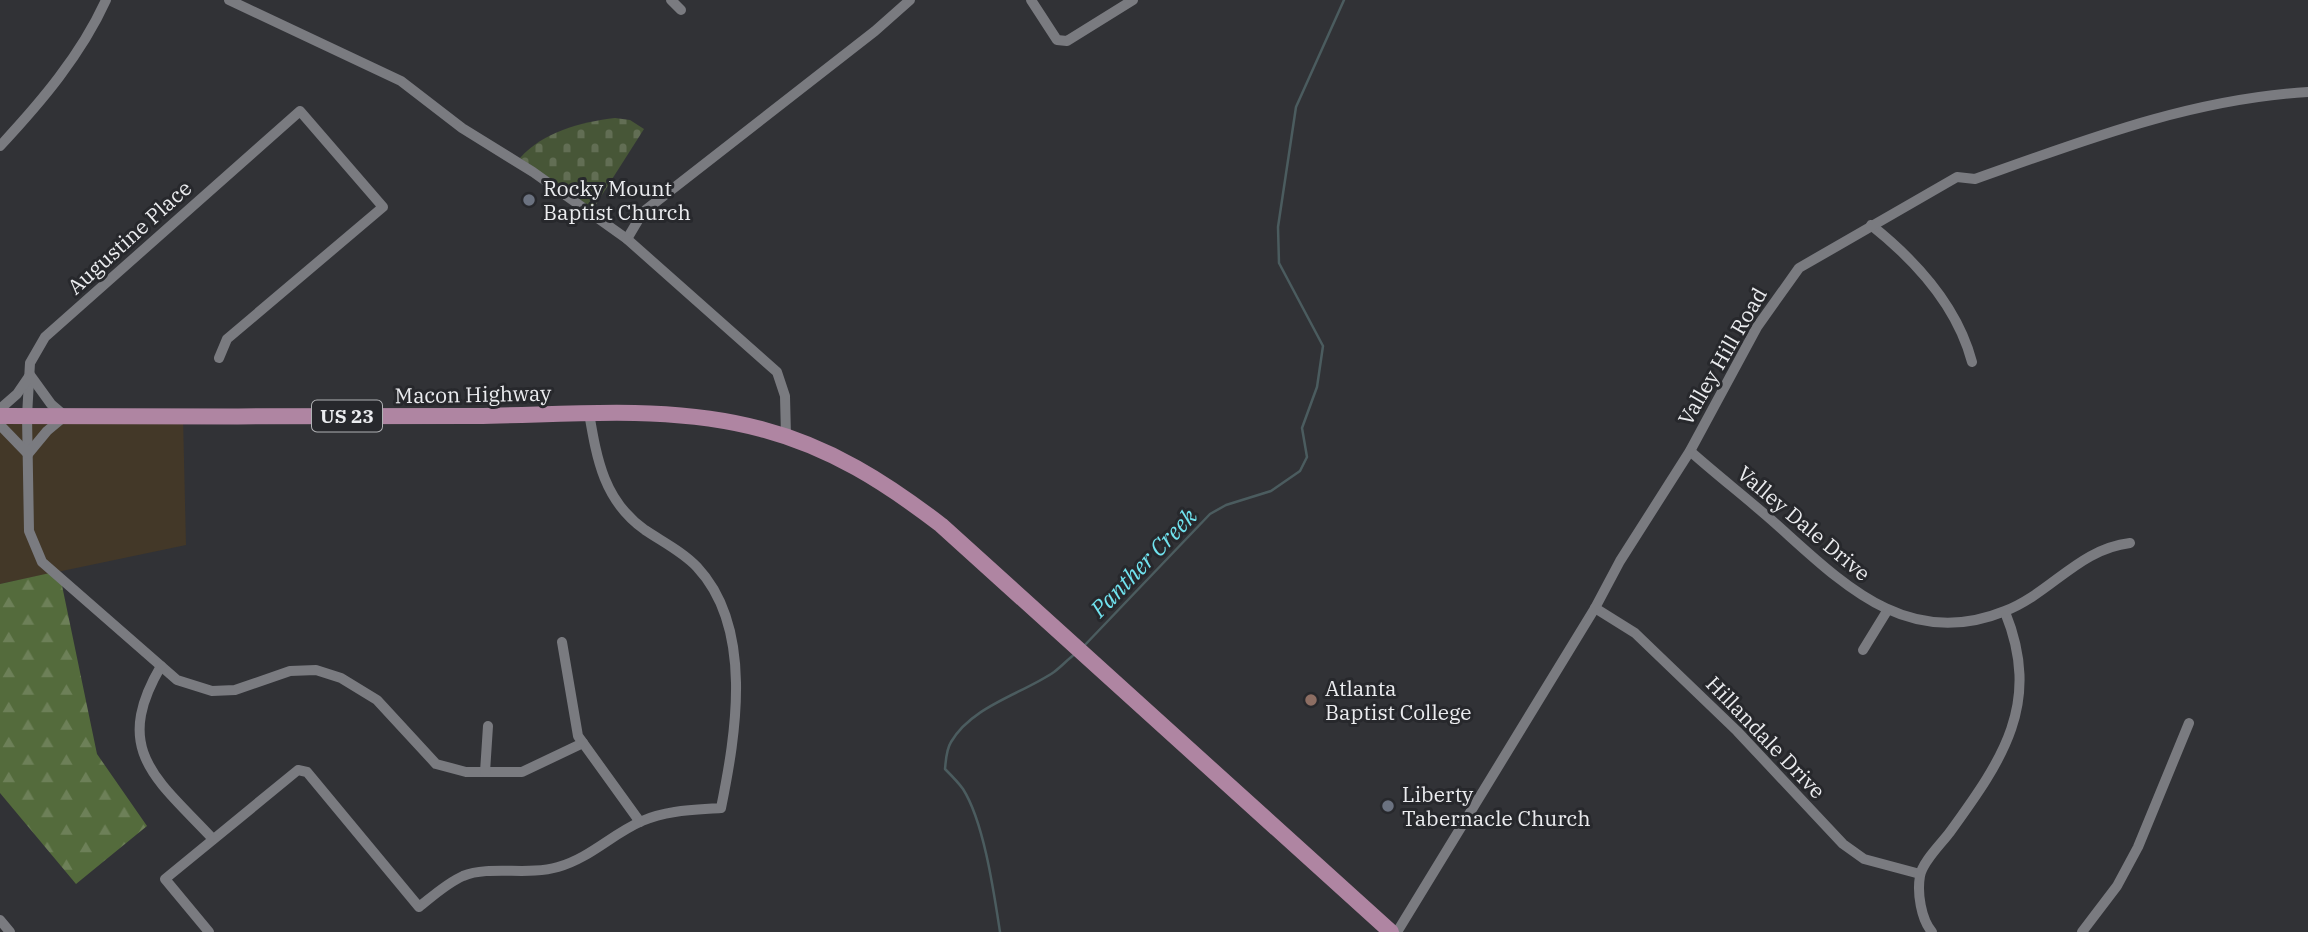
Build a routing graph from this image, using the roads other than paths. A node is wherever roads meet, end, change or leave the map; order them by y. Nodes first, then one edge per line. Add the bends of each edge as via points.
1 (106, 0) edge
2 (229, 0) edge
3 (671, 0) edge
4 (910, 0) edge
5 (1031, 0) edge
6 (1133, 0) edge
7 (681, 10) dead end
8 (2308, 92) edge
9 (0, 146) edge
10 (1871, 225) junction
11 (627, 239) junction
12 (219, 358) dead end
13 (1972, 362) dead end
14 (30, 375) junction
15 (0, 409) edge
16 (589, 414) junction
17 (0, 416) edge
18 (27, 416) junction
19 (65, 416) junction
20 (0, 425) edge
21 (786, 436) junction
22 (1690, 451) junction
23 (28, 454) junction
24 (2130, 543) dead end
25 (1595, 608) junction
26 (1887, 611) junction
27 (2005, 612) junction
28 (562, 642) dead end
29 (1863, 650) dead end
30 (161, 666) junction
31 (2189, 723) dead end
32 (488, 726) dead end
33 (583, 743) junction
34 (485, 772) junction
35 (640, 822) junction
36 (214, 839) junction
37 (1920, 874) junction
38 (0, 920) edge
39 (10, 932) edge
40 (209, 932) edge
41 (1391, 932) edge
42 (1397, 932) edge
43 (1932, 932) edge
44 (2082, 932) edge

1 - 9 street via 82,47
2 - 11 street via 401,80 462,128
3 - 7 street
4 - 11 street via 643,212
5 - 6 street via 1057,40 1067,41
8 - 10 street, Valley Hill Road via 2232,99 2097,135 1975,179 1957,177
10 - 13 street via 1908,254 1961,325
10 - 22 street, Valley Hill Road via 1799,268 1757,327
11 - 21 street via 777,372 785,396
12 - 14 street, Augustine Place via 227,339 383,207 300,111 45,337 30,363
14 - 15 street
14 - 18 street, Augustine Place
14 - 19 street
16 - 19 main road, Macon Highway / US 23
16 - 21 main road, Macon Highway / US 23 via 695,417
16 - 35 street via 598,463 611,494 625,514 696,566 712,585 732,631 737,681 721,808 679,811
17 - 18 main road, Macon Highway / US 23
18 - 19 main road, Macon Highway / US 23
18 - 23 street, Augustine Place
19 - 23 street
20 - 23 street
21 - 41 main road, US 23 via 860,468 941,525
22 - 25 street, Valley Hill Road
22 - 26 street, Valley Dale Drive via 1848,589
23 - 30 street, Augustine Place via 29,531 42,562
24 - 27 street, Valley Dale Drive via 2111,545 2084,558
25 - 37 street, Hillandale Drive via 1634,632 1843,844 1864,859
25 - 42 street, Valley Hill Road
26 - 27 street, Valley Dale Drive via 1941,622
26 - 29 street
27 - 37 street via 2018,644 2020,689 2010,736 1993,773
28 - 33 street
30 - 34 street, Augustine Place via 177,680 212,691 261,683 290,671 316,670 341,678 377,700 436,764
30 - 36 street via 138,717 145,760
31 - 44 street via 2138,847 2117,886
32 - 34 street
33 - 34 street, Augustine Place via 522,772
33 - 35 street
35 - 36 street via 579,860 522,873 476,873 445,887 419,907 307,772 298,770
36 - 40 street via 165,879
37 - 43 street via 1922,911
38 - 39 street

